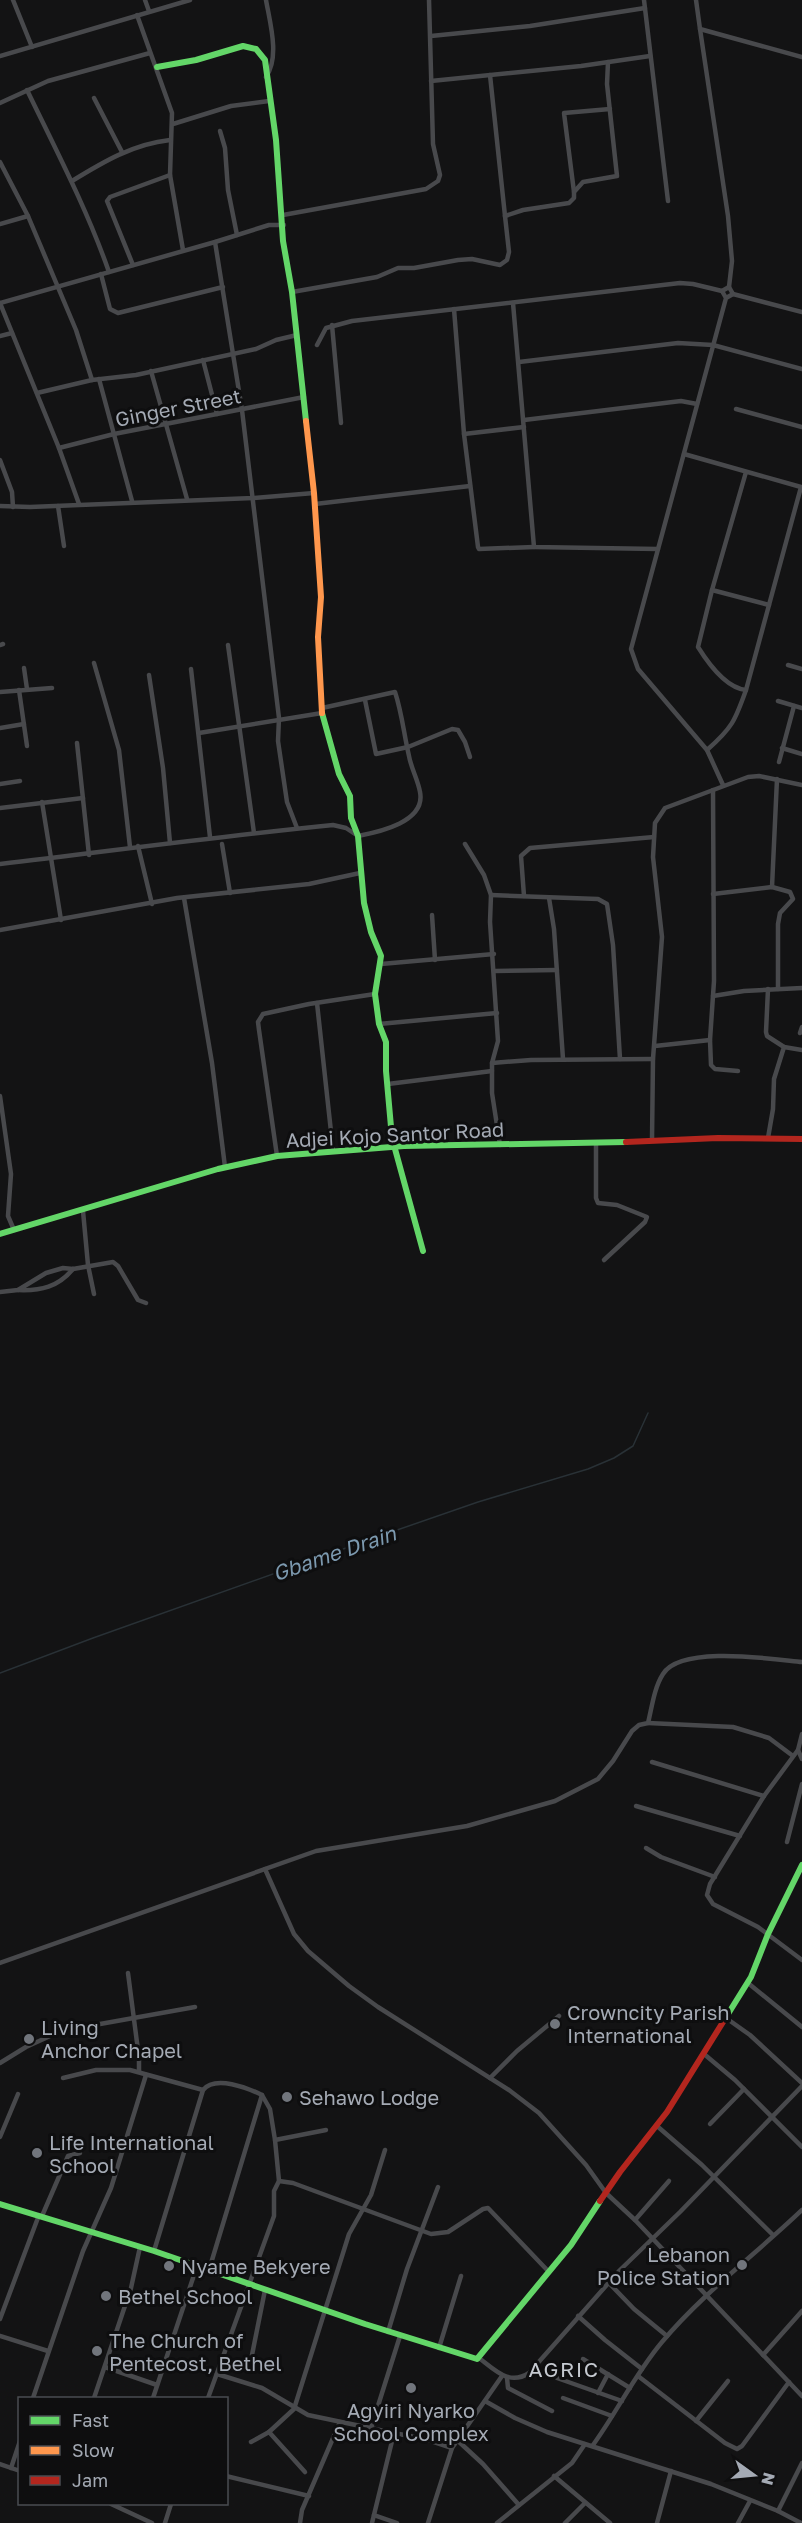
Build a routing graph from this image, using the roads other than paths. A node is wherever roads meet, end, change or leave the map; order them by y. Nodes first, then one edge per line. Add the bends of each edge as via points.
1 (13, 0) edge
2 (146, 0) edge
3 (190, 0) edge
4 (266, 0) edge
5 (429, 0) edge
6 (644, 0) edge
7 (696, 0) edge
8 (645, 8) junction
9 (149, 11) junction
10 (137, 15) junction
11 (700, 29) junction
12 (431, 36) junction
13 (32, 47) junction
14 (150, 52) junction
15 (0, 56) edge
16 (650, 57) junction
17 (802, 57) edge
18 (608, 62) junction
19 (158, 67) junction
20 (490, 75) junction
21 (266, 77) junction
22 (431, 81) junction
23 (27, 90) junction
24 (94, 98) dead end
25 (268, 101) junction
26 (0, 103) edge
27 (610, 109) junction
28 (173, 123) junction
29 (220, 130) dead end
30 (170, 140) junction
31 (122, 152) junction
32 (0, 162) edge
33 (170, 175) junction
34 (72, 181) junction
35 (574, 192) junction
36 (668, 201) dead end
37 (283, 215) junction
38 (28, 216) junction
39 (506, 216) junction
40 (0, 224) edge
41 (284, 225) junction
42 (237, 235) junction
43 (215, 242) junction
44 (183, 250) junction
45 (133, 265) junction
46 (109, 272) junction
47 (101, 274) junction
48 (223, 286) junction
49 (56, 287) junction
50 (729, 287) junction
51 (722, 291) junction
52 (292, 292) junction
53 (733, 294) junction
54 (726, 298) junction
55 (0, 303) edge
56 (513, 303) junction
57 (454, 309) junction
58 (802, 312) edge
59 (332, 325) junction
60 (12, 333) junction
61 (297, 334) junction
62 (0, 336) edge
63 (317, 345) dead end
64 (713, 345) junction
65 (234, 354) junction
66 (203, 360) junction
67 (519, 362) junction
68 (802, 369) edge
69 (151, 371) junction
70 (99, 379) junction
71 (92, 380) junction
72 (37, 393) junction
73 (304, 397) junction
74 (697, 404) junction
75 (736, 409) dead end
76 (242, 410) junction
77 (218, 414) junction
78 (524, 420) junction
79 (341, 423) dead end
80 (165, 425) junction
81 (525, 427) junction
82 (802, 427) edge
83 (114, 434) junction
84 (464, 434) junction
85 (59, 448) junction
86 (684, 454) junction
87 (0, 460) edge
88 (746, 472) junction
89 (802, 485) edge
90 (470, 486) junction
91 (314, 493) junction
92 (253, 498) junction
93 (187, 499) junction
94 (132, 501) junction
95 (79, 504) junction
96 (315, 504) junction
97 (0, 506) edge
98 (58, 506) junction
99 (13, 507) junction
100 (64, 546) dead end
101 (534, 547) junction
102 (658, 549) junction
103 (712, 590) junction
104 (769, 605) junction
105 (228, 645) dead end
106 (94, 663) dead end
107 (788, 665) dead end
108 (24, 668) dead end
109 (191, 669) dead end
110 (802, 669) edge
111 (148, 675) dead end
112 (52, 688) dead end
113 (27, 689) junction
114 (19, 690) junction
115 (746, 690) junction
116 (0, 692) edge
117 (365, 700) junction
118 (778, 701) dead end
119 (794, 706) junction
120 (802, 708) edge
121 (322, 710) junction
122 (279, 718) junction
123 (24, 724) junction
124 (239, 726) junction
125 (0, 728) edge
126 (199, 733) junction
127 (77, 743) dead end
128 (27, 746) dead end
129 (408, 747) junction
130 (782, 748) junction
131 (707, 750) junction
132 (802, 754) edge
133 (470, 757) dead end
134 (779, 762) dead end
135 (777, 780) junction
136 (20, 781) dead end
137 (0, 784) edge
138 (723, 785) junction
139 (802, 785) edge
140 (713, 790) junction
141 (83, 798) junction
142 (42, 802) junction
143 (0, 808) edge
144 (297, 828) junction
145 (254, 833) junction
146 (358, 836) junction
147 (210, 837) junction
148 (654, 837) junction
149 (170, 843) junction
150 (222, 844) dead end
151 (465, 844) dead end
152 (138, 846) junction
153 (130, 847) junction
154 (89, 855) junction
155 (51, 858) junction
156 (0, 864) edge
157 (360, 873) junction
158 (772, 887) junction
159 (230, 892) junction
160 (713, 894) junction
161 (491, 896) junction
162 (524, 896) junction
163 (184, 898) junction
164 (549, 898) junction
165 (152, 904) junction
166 (432, 915) dead end
167 (61, 920) junction
168 (0, 930) edge
169 (494, 954) junction
170 (435, 960) junction
171 (381, 964) junction
172 (557, 970) junction
173 (495, 971) junction
174 (802, 988) edge
175 (768, 989) junction
176 (778, 989) junction
177 (375, 994) junction
178 (714, 996) junction
179 (317, 1003) junction
180 (497, 1012) junction
181 (379, 1024) junction
182 (802, 1027) edge
183 (800, 1033) dead end
184 (710, 1040) junction
185 (655, 1046) junction
186 (784, 1047) junction
187 (802, 1050) edge
188 (563, 1059) junction
189 (620, 1059) junction
190 (653, 1059) junction
191 (492, 1063) junction
192 (492, 1071) junction
193 (738, 1071) dead end
194 (388, 1084) junction
195 (0, 1096) edge
196 (768, 1138) junction
197 (802, 1138) edge
198 (652, 1140) junction
199 (596, 1143) junction
200 (500, 1144) junction
201 (394, 1146) junction
202 (333, 1150) junction
203 (277, 1156) junction
204 (225, 1167) junction
205 (83, 1211) junction
206 (14, 1230) junction
207 (0, 1234) edge
208 (423, 1251) dead end
209 (604, 1260) dead end
210 (88, 1265) junction
211 (73, 1269) junction
212 (18, 1290) junction
213 (0, 1292) edge
214 (94, 1294) dead end
215 (146, 1303) dead end
216 (802, 1662) edge
217 (648, 1723) junction
218 (802, 1734) edge
219 (798, 1750) junction
220 (793, 1756) junction
221 (802, 1759) edge
222 (652, 1762) dead end
223 (802, 1784) edge
224 (764, 1796) junction
225 (636, 1806) dead end
226 (740, 1836) junction
227 (786, 1842) dead end
228 (646, 1848) dead end
229 (802, 1865) edge
230 (265, 1869) junction
231 (715, 1877) junction
232 (768, 1934) junction
233 (802, 1960) edge
234 (0, 1963) edge
235 (128, 1973) dead end
236 (748, 1983) junction
237 (195, 2007) dead end
238 (559, 2016) dead end
239 (134, 2017) junction
240 (726, 2018) junction
241 (802, 2027) edge
242 (704, 2054) junction
243 (0, 2063) edge
244 (139, 2071) junction
245 (146, 2074) junction
246 (63, 2078) dead end
247 (490, 2078) junction
248 (802, 2084) edge
249 (744, 2089) junction
250 (203, 2090) junction
251 (18, 2094) dead end
252 (262, 2095) junction
253 (771, 2116) junction
254 (710, 2124) dead end
255 (657, 2126) junction
256 (326, 2130) dead end
257 (0, 2137) edge
258 (275, 2140) junction
259 (802, 2147) edge
260 (385, 2150) dead end
261 (80, 2153) dead end
262 (713, 2176) junction
263 (279, 2181) junction
264 (669, 2181) dead end
265 (438, 2187) dead end
266 (606, 2193) junction
267 (0, 2204) edge
268 (362, 2209) junction
269 (802, 2210) edge
270 (40, 2216) junction
271 (635, 2220) junction
272 (92, 2231) junction
273 (421, 2231) junction
274 (773, 2235) junction
275 (652, 2239) junction
276 (140, 2247) junction
277 (154, 2251) junction
278 (197, 2266) junction
279 (208, 2270) junction
280 (550, 2272) junction
281 (461, 2277) dead end
282 (608, 2282) junction
283 (251, 2285) junction
284 (265, 2290) junction
285 (708, 2296) junction
286 (325, 2310) junction
287 (802, 2311) edge
288 (578, 2316) junction
289 (0, 2319) edge
290 (388, 2332) junction
291 (0, 2336) edge
292 (400, 2336) junction
293 (667, 2336) junction
294 (439, 2348) junction
295 (48, 2351) junction
296 (764, 2355) junction
297 (479, 2358) junction
298 (583, 2359) dead end
299 (250, 2360) dead end
300 (105, 2367) junction
301 (642, 2369) junction
302 (217, 2374) junction
303 (608, 2374) junction
304 (638, 2376) junction
305 (505, 2377) junction
306 (557, 2378) dead end
307 (728, 2381) dead end
308 (789, 2382) junction
309 (158, 2385) junction
310 (630, 2388) junction
311 (598, 2393) junction
312 (802, 2396) edge
313 (33, 2397) edge
314 (94, 2397) edge
315 (153, 2397) edge
316 (208, 2397) edge
317 (563, 2398) dead end
318 (485, 2401) junction
319 (622, 2401) junction
320 (294, 2409) junction
321 (552, 2411) dead end
322 (612, 2416) junction
323 (696, 2421) junction
324 (340, 2422) junction
325 (370, 2428) junction
326 (269, 2432) junction
327 (394, 2433) junction
328 (457, 2440) junction
329 (251, 2442) dead end
330 (585, 2444) junction
331 (593, 2445) junction
332 (18, 2447) edge
333 (452, 2448) junction
334 (802, 2463) edge
335 (0, 2464) edge
336 (11, 2468) junction
337 (18, 2470) edge
338 (671, 2471) junction
339 (305, 2472) dead end
340 (228, 2476) edge
341 (554, 2476) junction
342 (309, 2496) junction
343 (750, 2501) junction
344 (585, 2503) junction
345 (114, 2505) edge
346 (171, 2505) edge
347 (519, 2505) junction
348 (778, 2511) junction
349 (374, 2515) junction
350 (152, 2523) edge
351 (165, 2523) edge
352 (300, 2523) edge
353 (372, 2523) edge
354 (397, 2523) edge
355 (428, 2523) edge
356 (497, 2523) edge
357 (565, 2523) edge
358 (610, 2523) edge
359 (657, 2523) edge
360 (738, 2523) edge
361 (801, 2523) edge

1 - 13 street
2 - 9 street
3 - 9 street
4 - 21 street via 273,68
5 - 12 street
6 - 8 street
7 - 11 street
8 - 12 street
8 - 16 street
9 - 10 street
10 - 13 street
10 - 14 street
11 - 17 street
11 - 50 street via 728,216 732,261
12 - 22 street
13 - 15 street
14 - 19 street
14 - 23 street
16 - 18 street
16 - 36 street
18 - 20 street
18 - 27 street
19 - 21 street via 243,46 262,54
19 - 28 street
20 - 22 street
20 - 39 street
21 - 25 street
22 - 37 street via 433,144 440,175 432,187
23 - 26 street
23 - 34 street
24 - 31 street
25 - 28 street via 231,106
25 - 37 street
27 - 35 street via 617,176 583,182
27 - 35 street via 564,113
28 - 30 street
29 - 42 street
30 - 31 street
30 - 33 street
31 - 34 street
32 - 38 street
33 - 44 street
33 - 45 street via 107,201
34 - 46 street
35 - 39 street via 569,203
37 - 41 street
38 - 40 street
38 - 49 street
39 - 52 street via 509,255 500,265 475,259 458,260 398,268 377,277
41 - 42 street via 269,225
41 - 52 street
42 - 43 street
43 - 44 street
43 - 48 street
44 - 45 street
45 - 46 street
46 - 47 street
47 - 48 street via 110,309 118,313
47 - 49 street
48 - 65 street
49 - 55 street
49 - 71 street
50 - 51 street
50 - 53 street
51 - 54 street
51 - 56 street via 680,283
52 - 61 street
53 - 54 street
53 - 58 street
54 - 64 street
55 - 60 street
56 - 57 street
56 - 67 street
57 - 59 street
57 - 84 street
59 - 63 street
59 - 79 street
60 - 62 street
60 - 72 street
61 - 65 street
61 - 73 street
64 - 67 street via 678,343
64 - 68 street
64 - 74 street
65 - 66 street
65 - 76 street
66 - 69 street
66 - 77 street
67 - 78 street
69 - 70 street
69 - 80 street
70 - 71 street
70 - 83 street
71 - 72 street
72 - 85 street
73 - 76 street, Ginger Street
73 - 91 street
74 - 78 street via 681,401
74 - 86 street
75 - 82 street
76 - 77 street, Ginger Street
76 - 92 street
77 - 80 street, Ginger Street
78 - 81 street
80 - 83 street, Ginger Street
80 - 93 street
81 - 84 street
81 - 101 street
83 - 85 street, Ginger Street
83 - 94 street
84 - 90 street
85 - 95 street
86 - 88 street
86 - 102 street
87 - 99 street via 12,492
88 - 89 street
88 - 103 street
89 - 104 street
90 - 96 street
90 - 101 street via 479,549
91 - 92 street
91 - 96 street
92 - 93 street
92 - 122 street
93 - 94 street
94 - 95 street
95 - 98 street
96 - 121 street
97 - 99 street
98 - 99 street
98 - 100 street
101 - 102 street
102 - 131 street via 631,648 638,669
103 - 104 street
103 - 115 street via 698,647 730,685
104 - 115 street
105 - 124 street
106 - 153 street via 119,750
107 - 110 street
108 - 113 street
109 - 126 street
111 - 149 street
112 - 113 street
113 - 114 street
114 - 116 street
114 - 123 street
115 - 131 street via 735,722
117 - 121 street
117 - 129 street via 395,692
117 - 129 street via 376,754
118 - 119 street
119 - 120 street
119 - 130 street
121 - 122 street
121 - 146 street via 339,774 350,796 351,818
122 - 124 street
122 - 144 street via 278,741 287,802
123 - 125 street
123 - 128 street
124 - 126 street
124 - 145 street
126 - 147 street
127 - 141 street
129 - 133 street via 452,729 462,736
129 - 146 street via 420,791 418,804 410,818 385,831
130 - 132 street
130 - 134 street
131 - 138 street
135 - 138 street via 748,777
135 - 139 street
135 - 158 street
136 - 137 street
138 - 140 street
140 - 148 street via 665,808 655,823
140 - 160 street
141 - 142 street
141 - 154 street
142 - 143 street
142 - 155 street
144 - 145 street
144 - 146 street via 333,825
145 - 147 street
146 - 157 street
147 - 149 street
148 - 162 street via 530,848 521,856
148 - 185 street via 662,937
149 - 152 street
150 - 159 street
151 - 161 street via 484,875
152 - 153 street
152 - 165 street
153 - 154 street
154 - 155 street
155 - 156 street
155 - 167 street
157 - 159 street via 309,884
157 - 171 street
158 - 160 street
158 - 176 street via 790,892 792,899 780,914 778,924
159 - 163 street
160 - 178 street
161 - 162 street
161 - 169 street
162 - 164 street
163 - 165 street
163 - 204 street
164 - 172 street
164 - 189 street via 598,898 607,904 614,945
165 - 167 street
166 - 170 street
167 - 168 street
169 - 170 street
169 - 173 street
170 - 171 street
171 - 177 street
172 - 173 street
172 - 188 street
173 - 180 street
174 - 176 street
175 - 176 street
175 - 178 street
175 - 186 street via 767,1036
177 - 179 street
177 - 181 street
178 - 184 street
179 - 202 street
179 - 203 street via 263,1014 258,1022
180 - 181 street
180 - 191 street via 498,1041
181 - 194 street via 386,1042
182 - 183 street
184 - 185 street
184 - 193 street via 711,1065 715,1069
185 - 190 street
186 - 187 street
186 - 196 street via 774,1079
188 - 189 street
188 - 191 street
189 - 190 street
190 - 198 street
191 - 192 street
192 - 194 street
192 - 200 street
194 - 201 street
195 - 206 street via 10,1174 8,1216
196 - 197 street, Adjei Kojo Santor Road
196 - 198 street, Adjei Kojo Santor Road
198 - 199 street, Adjei Kojo Santor Road
199 - 200 street, Adjei Kojo Santor Road
199 - 209 street via 598,1203 647,1216
200 - 201 street, Adjei Kojo Santor Road
201 - 202 street, Adjei Kojo Santor Road
201 - 208 street
202 - 203 street, Adjei Kojo Santor Road
203 - 204 street, Adjei Kojo Santor Road
204 - 205 street, Adjei Kojo Santor Road
205 - 206 street, Adjei Kojo Santor Road
205 - 210 street
206 - 207 street, Adjei Kojo Santor Road
210 - 211 street
210 - 214 street
210 - 215 street via 116,1263 138,1300
211 - 212 street via 46,1273
211 - 212 street via 57,1284
212 - 213 street
216 - 217 street via 700,1656 680,1661 663,1673
217 - 220 street via 733,1727 769,1738
217 - 230 street via 632,1731 598,1779 555,1801 467,1826 332,1847
218 - 219 street
219 - 220 street
219 - 221 street
220 - 224 street
222 - 224 street
223 - 227 street
224 - 226 street
225 - 226 street
226 - 231 street
228 - 231 street
229 - 232 street
230 - 234 street
230 - 247 street via 294,1934 308,1951 378,2007
231 - 232 street via 708,1899
232 - 233 street
232 - 236 street
235 - 239 street
236 - 240 street
236 - 241 street
237 - 239 street
238 - 247 street
239 - 243 street via 61,2031
239 - 244 street
240 - 242 street
240 - 248 street
242 - 249 street
242 - 255 street
244 - 245 street
244 - 246 street via 108,2068
245 - 250 street
245 - 272 street via 111,2188
247 - 266 street via 539,2113
248 - 253 street
249 - 253 street
249 - 254 street
250 - 252 street via 216,2083
250 - 277 street
251 - 257 street
252 - 258 street via 270,2109
252 - 279 street
253 - 259 street
253 - 262 street
255 - 262 street
255 - 266 street
256 - 258 street
258 - 263 street
260 - 268 street
261 - 270 street via 68,2156
262 - 274 street
262 - 275 street
263 - 268 street
263 - 283 street via 274,2191 273,2224
264 - 271 street
265 - 273 street
266 - 271 street
266 - 280 street
267 - 270 street
268 - 273 street
268 - 286 street via 349,2234
269 - 274 street
270 - 272 street
270 - 289 street
271 - 275 street
272 - 276 street
272 - 295 street
273 - 280 street via 448,2232 488,2208
273 - 290 street
274 - 285 street
275 - 282 street
275 - 285 street
276 - 277 street
276 - 300 street
277 - 278 street
278 - 279 street
278 - 309 street
279 - 283 street
280 - 297 street
281 - 294 street
282 - 288 street
282 - 293 street
283 - 284 street
283 - 302 street
284 - 286 street
284 - 299 street
285 - 293 street
285 - 296 street
286 - 290 street
286 - 320 street
287 - 296 street
288 - 301 street
288 - 305 street via 529,2373 517,2379
290 - 292 street
291 - 295 street
292 - 294 street
292 - 325 street
293 - 301 street
294 - 297 street
295 - 313 street
296 - 308 street
297 - 305 street
298 - 303 street
300 - 309 street
300 - 314 street
301 - 304 street
302 - 316 street
302 - 320 street via 254,2384
303 - 310 street
303 - 311 street
304 - 310 street
304 - 323 street
305 - 318 street
305 - 321 street via 508,2388
306 - 311 street
307 - 323 street
308 - 312 street
308 - 323 street via 740,2448 725,2443
309 - 315 street
310 - 319 street
311 - 319 street
317 - 322 street
318 - 328 street
318 - 330 street via 528,2425
319 - 322 street
320 - 324 street via 318,2419
320 - 326 street
322 - 331 street
324 - 325 street
324 - 342 street
325 - 327 street
326 - 329 street
326 - 339 street
327 - 333 street
327 - 349 street
328 - 333 street
328 - 347 street
330 - 331 street
330 - 341 street via 572,2463
331 - 338 street
332 - 336 street
333 - 355 street
334 - 348 street
335 - 336 street
336 - 337 street
338 - 343 street
338 - 359 street
340 - 342 street
341 - 344 street
341 - 347 street
342 - 352 street
343 - 348 street
343 - 360 street
344 - 357 street
344 - 358 street
345 - 350 street
346 - 351 street
347 - 356 street
348 - 361 street
349 - 353 street
349 - 354 street

